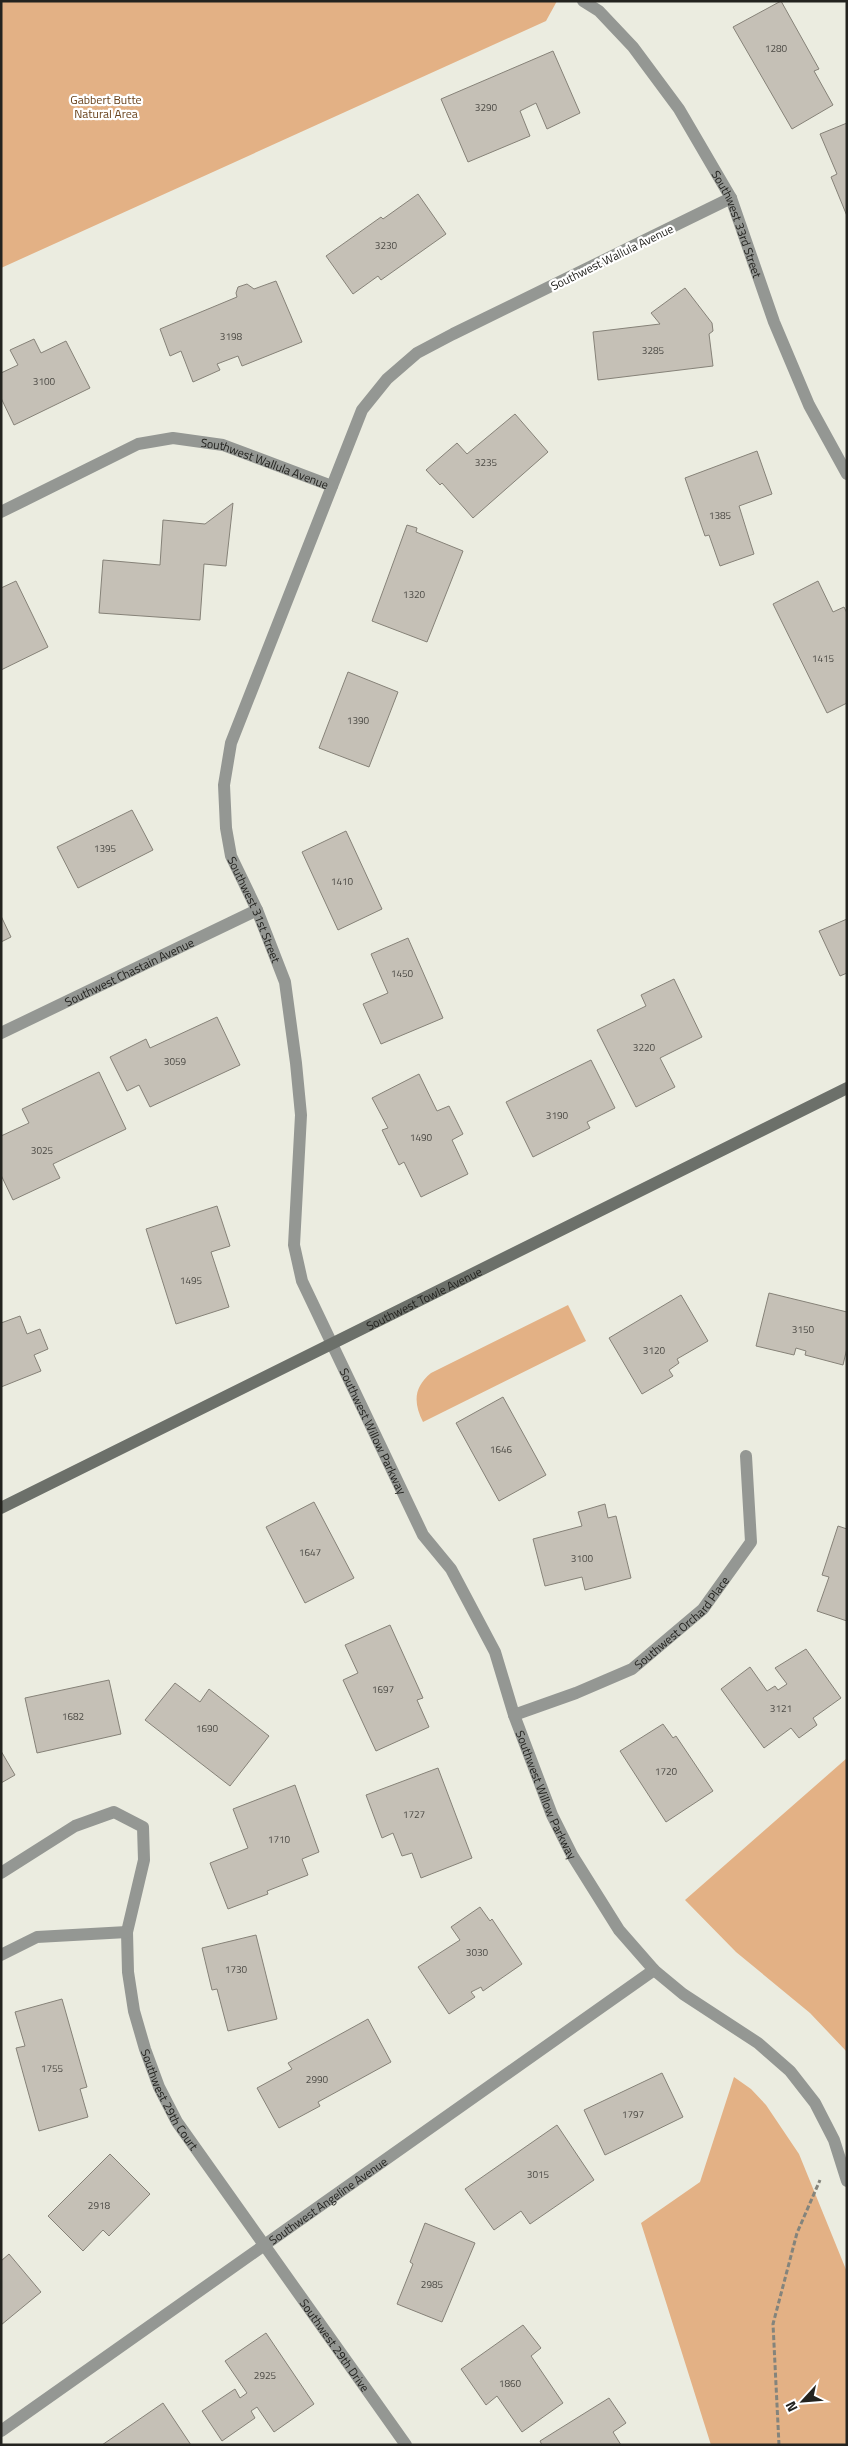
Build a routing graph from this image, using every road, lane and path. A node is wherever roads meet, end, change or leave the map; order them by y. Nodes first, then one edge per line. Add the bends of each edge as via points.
1 (583, 1) edge
2 (731, 198) junction
3 (847, 474) edge
4 (332, 486) junction
5 (1, 512) edge
6 (257, 910) junction
7 (1, 1033) edge
8 (847, 1088) edge
9 (331, 1343) junction
10 (746, 1456) dead end
11 (1, 1508) edge
12 (514, 1715) junction
13 (1, 1873) edge
14 (127, 1932) junction
15 (1, 1955) edge
16 (654, 1970) junction
17 (840, 2160) junction
18 (847, 2182) edge
19 (265, 2245) junction
20 (1, 2431) edge
21 (406, 2445) edge
22 (779, 2445) edge

1 - 2 street, Southwest 33rd Street via 599,11 632,46 679,109
2 - 3 street, Southwest 33rd Street via 774,322 808,405
2 - 4 street, Southwest Wallula Avenue via 417,353 387,379 362,410
4 - 5 street, Southwest Wallula Avenue via 223,445 174,438 138,444
4 - 6 street, Southwest 31st Street via 231,743 224,785 226,828 231,856
6 - 7 street, Southwest Chastain Avenue
6 - 9 street, Southwest 31st Street via 285,982 296,1063 301,1115 294,1245 302,1281
8 - 9 main road, Southwest Towle Avenue
9 - 11 main road, Southwest Towle Avenue
9 - 12 street, Southwest Willow Parkway via 423,1535 451,1569 494,1652
10 - 12 street, Southwest Orchard Place via 751,1542 703,1609 632,1668 576,1693
12 - 16 street, Southwest Willow Parkway via 552,1815 572,1855 619,1930
13 - 14 street, Southwest 29th Court via 76,1826 114,1812 143,1827 144,1860
14 - 15 street via 37,1937
14 - 19 street, Southwest 29th Court via 128,1972 134,2011 159,2087 177,2122
16 - 17 street, Southwest Willow Parkway via 683,1994 758,2043 790,2071 815,2104 834,2140
16 - 19 street, Southwest Angeline Avenue
17 - 18 street, Southwest Willow Parkway
17 - 22 path via 821,2178 797,2233 773,2324
19 - 20 street, Southwest Angeline Avenue
19 - 21 street, Southwest 29th Drive

